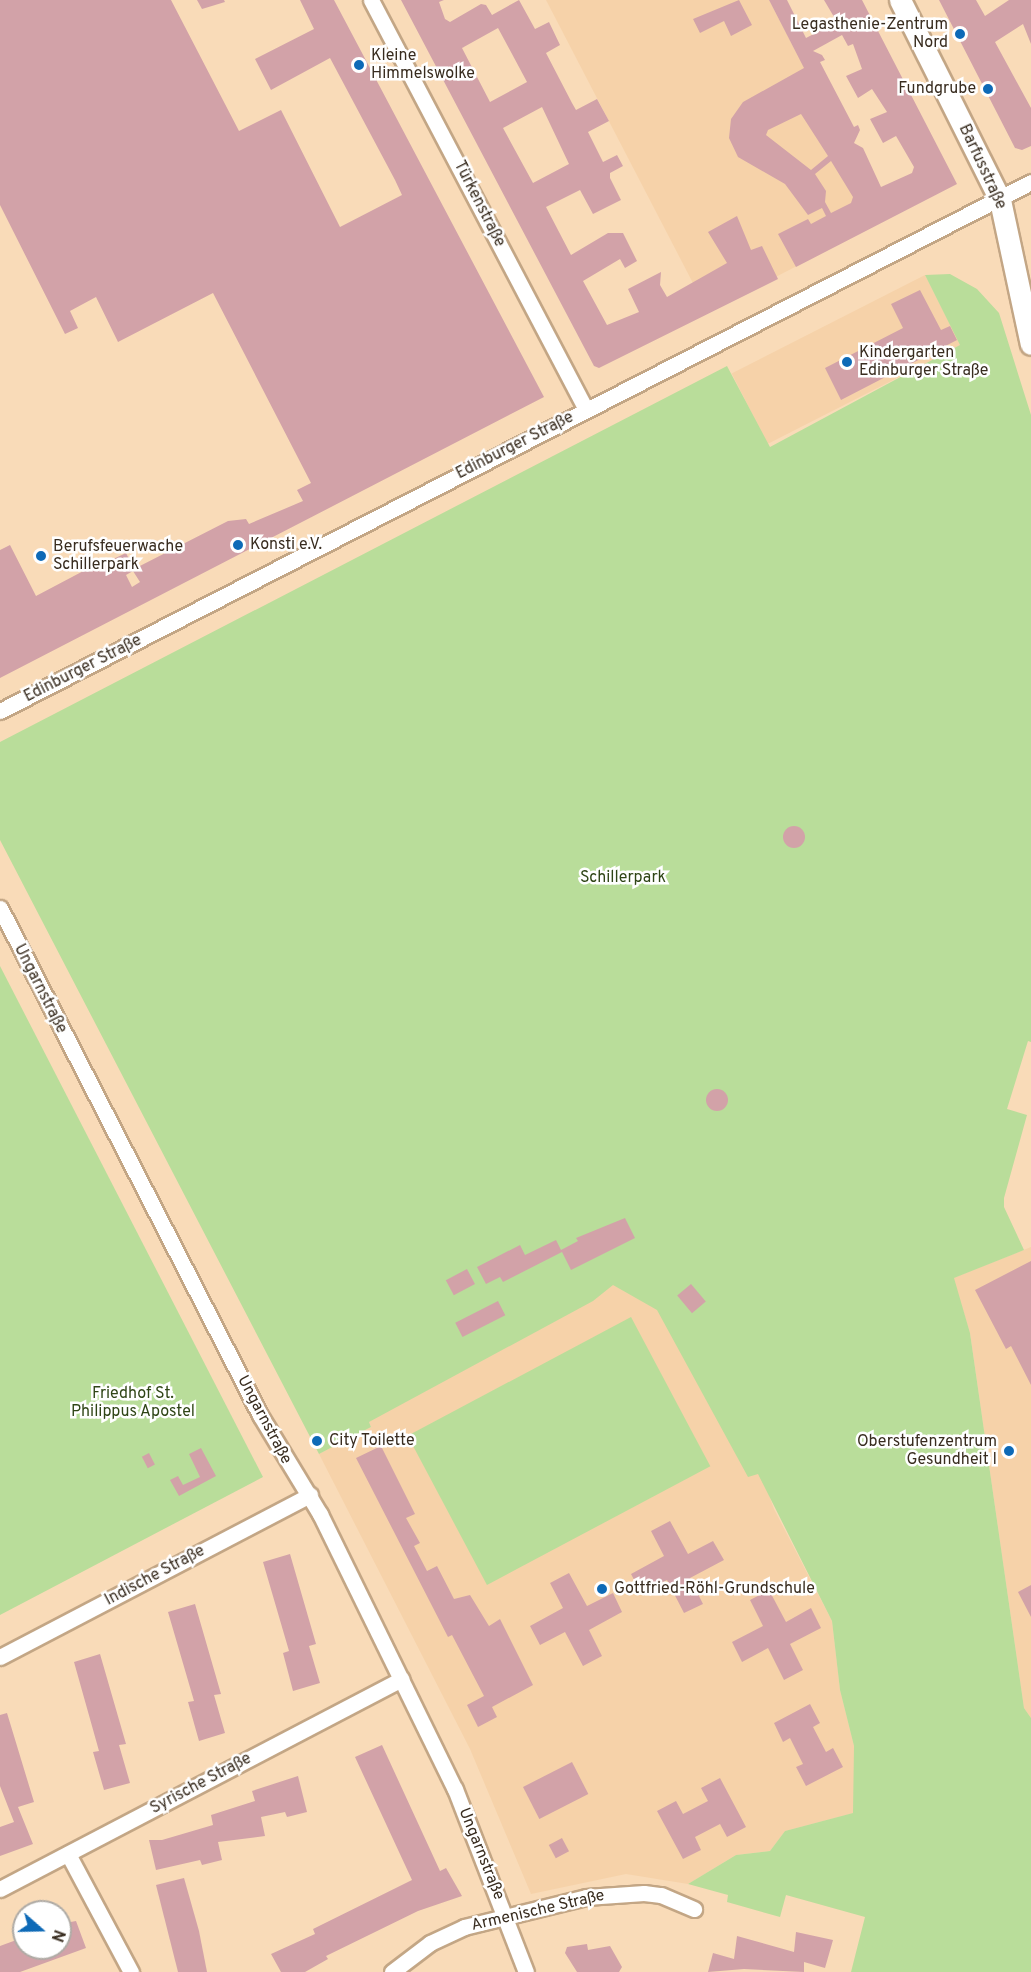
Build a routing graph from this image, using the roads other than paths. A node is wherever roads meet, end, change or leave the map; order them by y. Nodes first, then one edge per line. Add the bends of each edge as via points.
1 (370, 0) edge
2 (900, 0) edge
3 (1031, 182) edge
4 (1000, 200) junction
5 (1031, 345) edge
6 (586, 409) junction
7 (0, 711) edge
8 (0, 908) edge
9 (310, 1495) junction
10 (0, 1657) edge
11 (401, 1679) junction
12 (68, 1854) junction
13 (0, 1889) edge
14 (694, 1909) dead end
15 (505, 1915) junction
16 (131, 1972) edge
17 (392, 1972) edge
18 (526, 1972) edge

1 - 6 street, Türkenstraße
2 - 4 main road, Barfusstraße
3 - 4 street, Edinburger Straße
4 - 5 main road, Barfusstraße
4 - 6 street, Edinburger Straße
6 - 7 street, Edinburger Straße
8 - 9 street, Ungarnstraße via 260,1415 290,1469
9 - 10 street, Indische Straße
9 - 11 street, Ungarnstraße
11 - 12 street, Syrische Straße
11 - 15 street, Ungarnstraße via 455,1789
12 - 13 street, Syrische Straße
12 - 16 street
14 - 15 street, Armenische Straße via 661,1895 621,1893
15 - 17 street, Armenische Straße via 446,1934
15 - 18 street, Ungarnstraße

